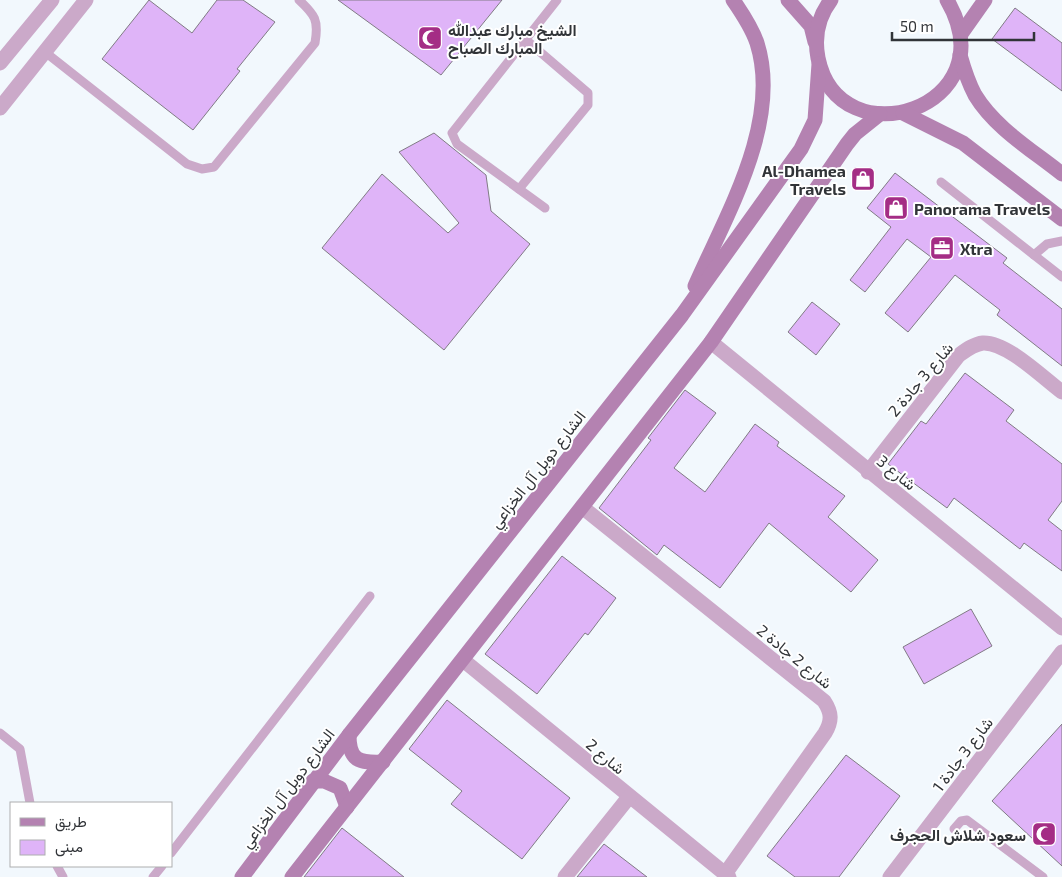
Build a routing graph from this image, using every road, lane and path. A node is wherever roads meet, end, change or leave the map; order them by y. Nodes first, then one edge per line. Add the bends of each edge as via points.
1 (52, 0) edge
2 (86, 0) edge
3 (299, 0) edge
4 (557, 0) edge
5 (733, 0) edge
6 (788, 0) edge
7 (831, 0) edge
8 (947, 0) edge
9 (985, 0) edge
10 (961, 34) junction
11 (525, 39) junction
12 (816, 47) junction
13 (45, 52) junction
14 (960, 55) junction
15 (0, 63) edge
16 (820, 64) junction
17 (0, 108) edge
18 (903, 113) junction
19 (880, 114) junction
20 (1062, 174) edge
21 (941, 182) dead end
22 (519, 189) junction
23 (546, 208) dead end
24 (1062, 219) edge
25 (1062, 241) edge
26 (1034, 255) junction
27 (1062, 277) edge
28 (682, 315) junction
29 (711, 342) junction
30 (1062, 392) edge
31 (868, 472) junction
32 (582, 507) junction
33 (370, 596) dead end
34 (1062, 628) edge
35 (1062, 652) edge
36 (463, 660) junction
37 (0, 733) edge
38 (349, 734) junction
39 (383, 762) junction
40 (313, 782) junction
41 (629, 797) junction
42 (30, 802) edge
43 (347, 807) junction
44 (954, 829) dead end
45 (172, 852) edge
46 (161, 867) edge
47 (727, 875) edge
48 (153, 877) edge
49 (242, 877) edge
50 (292, 877) edge
51 (565, 877) edge
52 (890, 877) edge
53 (1043, 877) edge

1 - 15 street
2 - 13 street
3 - 13 lane via 314,14 318,28 315,43 214,166 202,169 187,164
4 - 11 lane
5 - 28 main road via 757,43 763,106 755,149
6 - 12 main road via 811,26
7 - 12 main road via 818,26
8 - 10 main road via 956,15
9 - 10 main road
10 - 14 main road
11 - 22 lane via 588,93 589,101
11 - 22 lane via 452,133 457,144
12 - 16 main road
13 - 17 street
14 - 18 main road via 946,86 920,108
14 - 20 main road via 969,83 985,110
16 - 19 main road via 826,79 849,103
16 - 28 main road, الشارع دوبل آل الخزاعي via 815,120 801,149
18 - 19 main road
18 - 24 main road via 963,143
19 - 29 main road via 847,144
21 - 26 lane
22 - 23 lane
25 - 26 lane via 1047,244
26 - 27 lane
28 - 38 main road, الشارع دوبل آل الخزاعي
29 - 31 street, شارع 3
29 - 32 main road
30 - 31 street, شارع 3 جادة 2 via 1005,349 982,343 971,347 958,355
31 - 34 street, شارع 3
32 - 36 main road
32 - 47 street, شارع 2 جادة 2 via 824,701 830,710 825,733
33 - 45 lane
35 - 52 street, شارع 3 جادة 1
36 - 39 main road
36 - 41 street, شارع 2
37 - 42 lane via 20,749
38 - 39 main road via 349,749 354,758 363,762
38 - 40 main road, الشارع دوبل آل الخزاعي
39 - 43 main road
40 - 43 main road via 324,781 340,788
40 - 49 main road, الشارع دوبل آل الخزاعي
41 - 47 street, شارع 2
41 - 51 street
43 - 50 main road
44 - 53 lane via 961,821 968,820
46 - 48 lane

